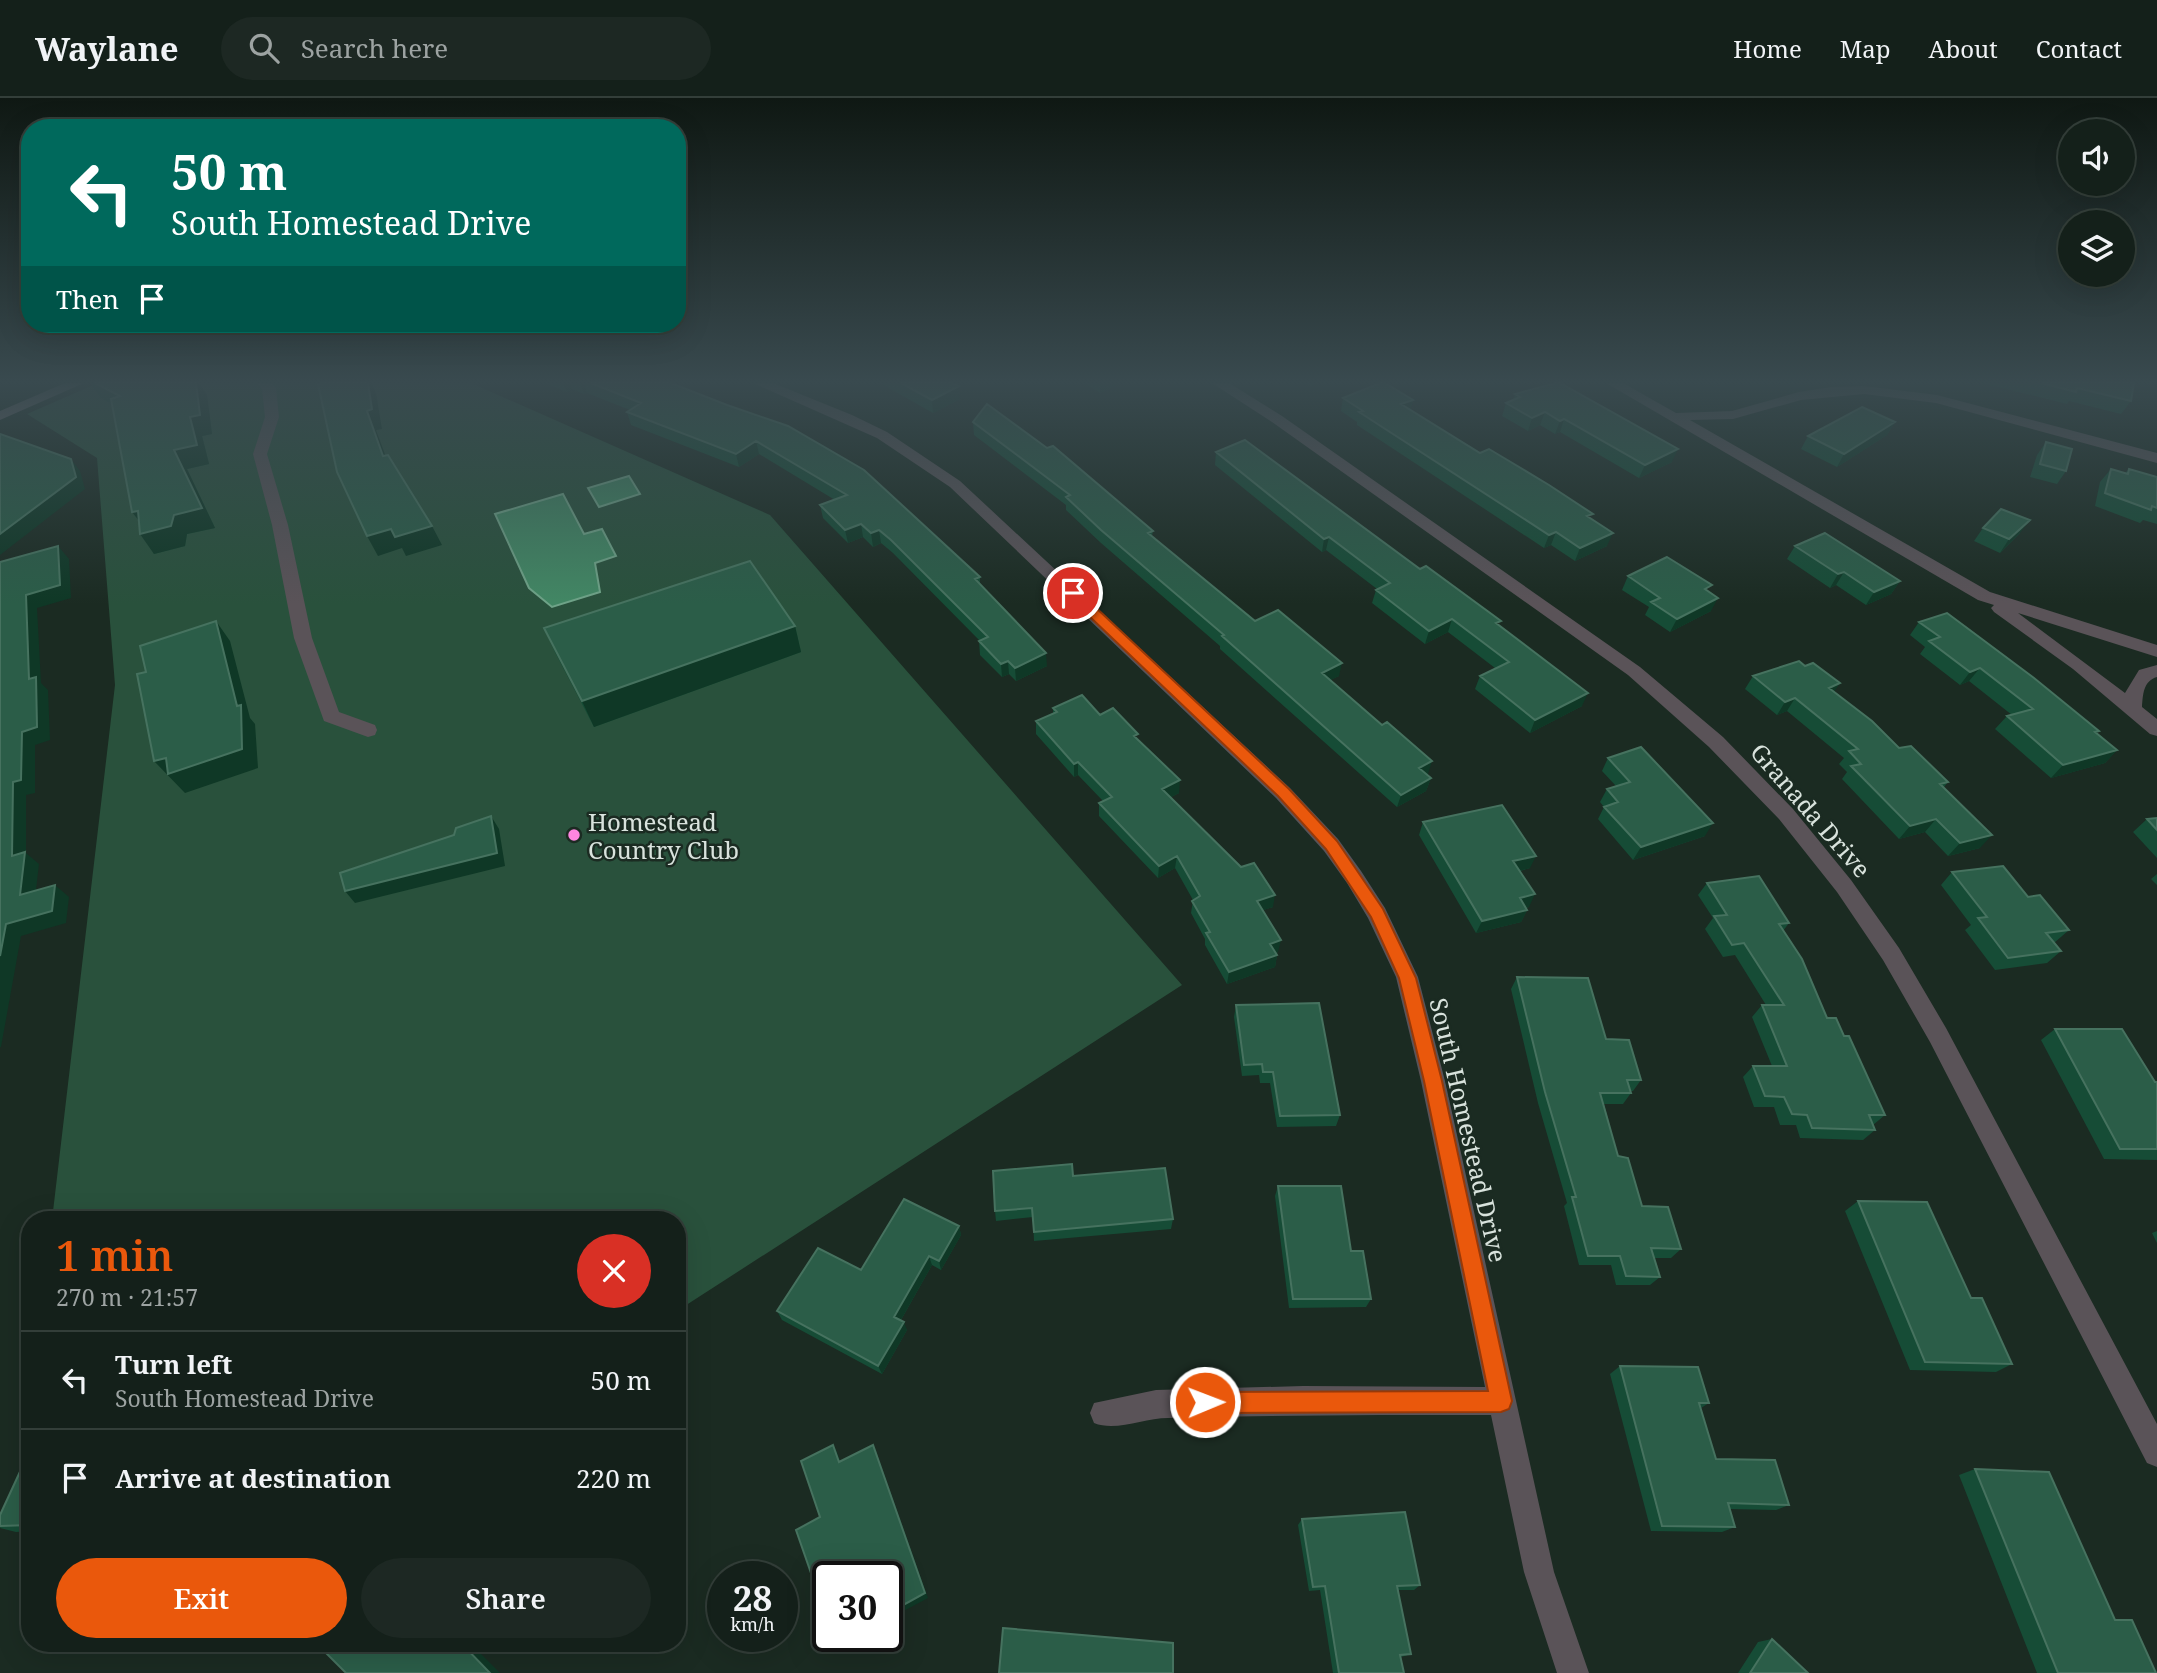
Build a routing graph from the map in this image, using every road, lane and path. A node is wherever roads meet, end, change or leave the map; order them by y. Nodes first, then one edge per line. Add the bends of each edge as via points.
1 (261, 456) edge
2 (914, 456) edge
3 (1330, 456) edge
4 (1755, 456) edge
5 (1984, 596) junction
6 (2157, 651) edge
7 (2157, 671) edge
8 (2133, 709) junction
9 (2157, 729) edge
10 (368, 730) dead end
11 (1501, 1401) junction
12 (1104, 1413) dead end
13 (2157, 1453) edge
14 (1573, 1673) edge

1 - 10 street via 303,638 331,716
2 - 11 street, South Homestead Drive via 955,484 1283,793 1339,855 1377,914 1407,978
3 - 13 street, Granada Drive via 1634,671 1716,742 1786,814 1891,954
4 - 5 street
5 - 6 street
5 - 8 street
7 - 8 street via 2144,674 2134,689
8 - 9 street
11 - 12 street via 1156,1404
11 - 14 street, South Homestead Drive via 1539,1572

